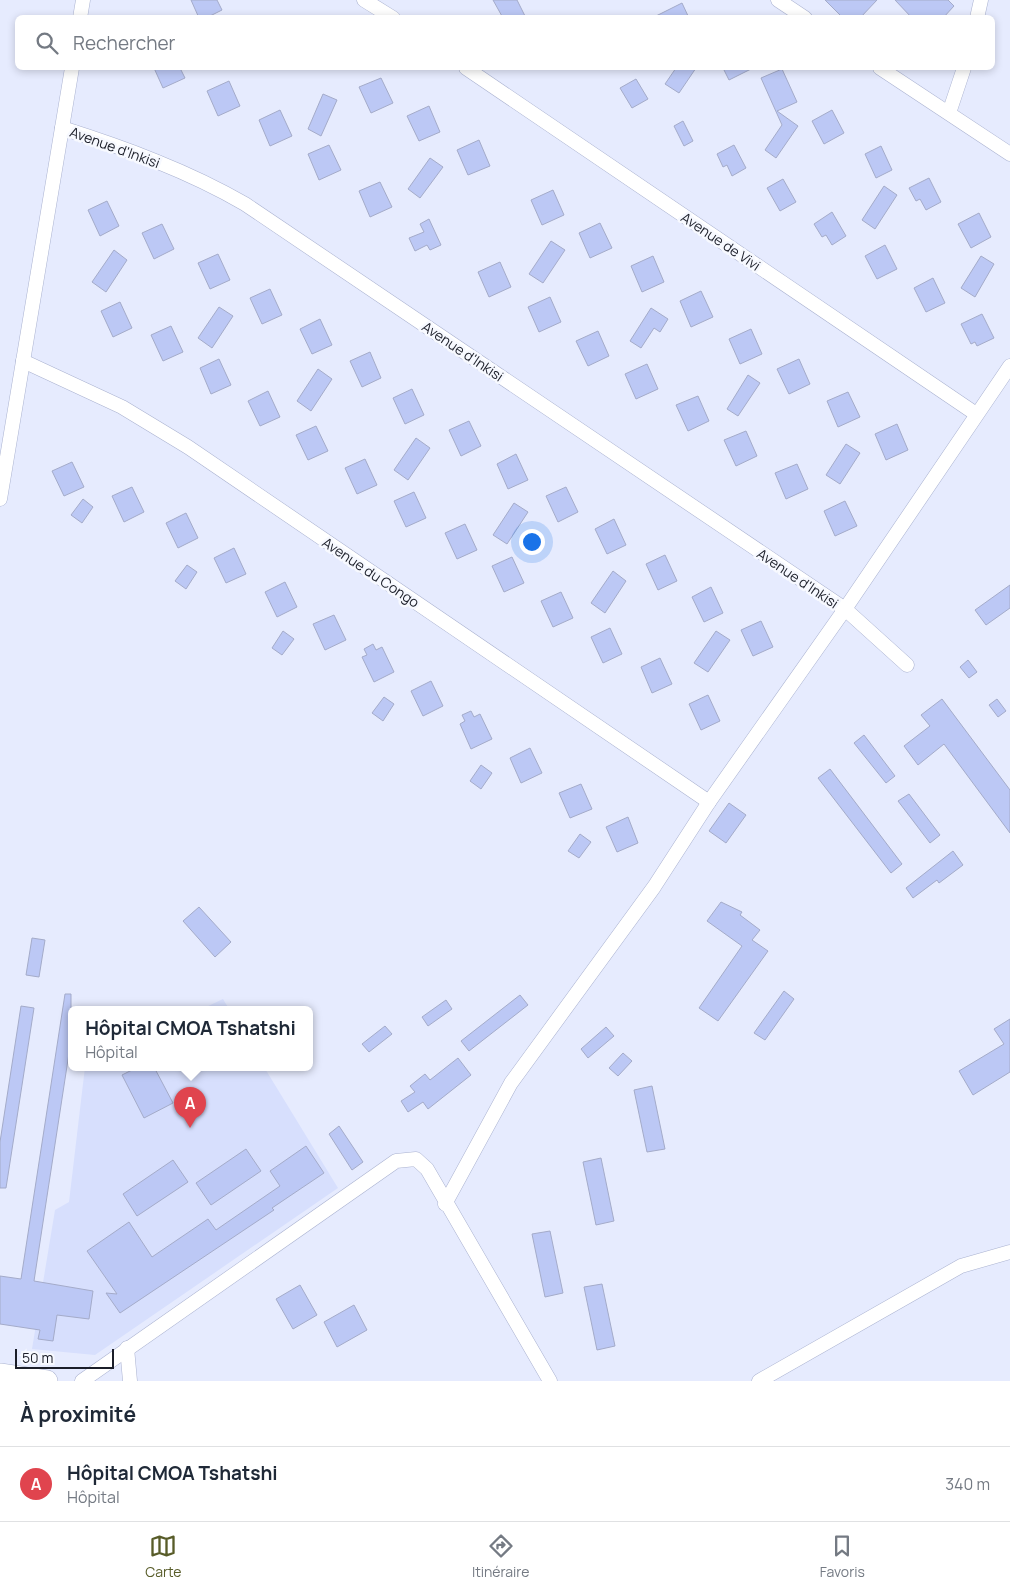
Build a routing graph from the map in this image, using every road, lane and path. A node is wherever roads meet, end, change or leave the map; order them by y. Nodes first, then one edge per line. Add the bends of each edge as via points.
1 (83, 0) edge
2 (364, 0) edge
3 (778, 0) edge
4 (981, 0) edge
5 (80, 15) edge
6 (388, 15) edge
7 (800, 15) edge
8 (977, 15) edge
9 (72, 70) edge
10 (469, 70) edge
11 (883, 70) edge
12 (963, 70) edge
13 (950, 113) junction
14 (62, 128) junction
15 (1010, 154) edge
16 (23, 360) junction
17 (1010, 366) edge
18 (976, 414) junction
19 (0, 499) edge
20 (845, 609) junction
21 (907, 666) dead end
22 (709, 802) junction
23 (445, 1204) junction
24 (1010, 1252) edge
25 (127, 1348) junction
26 (0, 1374) edge
27 (47, 1381) edge
28 (82, 1381) edge
29 (130, 1381) edge
30 (550, 1381) edge
31 (759, 1381) edge

1 - 5 street
2 - 6 street
3 - 7 street
4 - 8 street
9 - 14 street
10 - 18 street, Avenue de Vivi
11 - 13 street
12 - 13 street
13 - 15 street
14 - 16 street
14 - 20 street, Avenue d'Inkisi via 117,145 206,182 245,204
16 - 19 street
16 - 22 street, Avenue du Congo via 122,407 188,447
17 - 18 street
18 - 20 street
20 - 21 street, Avenue d'Inkisi
20 - 22 street
22 - 23 street via 654,887 511,1083
23 - 25 street via 426,1169 416,1160 396,1161
23 - 30 street
24 - 31 street via 960,1266
25 - 28 street
25 - 29 street
26 - 27 main road

